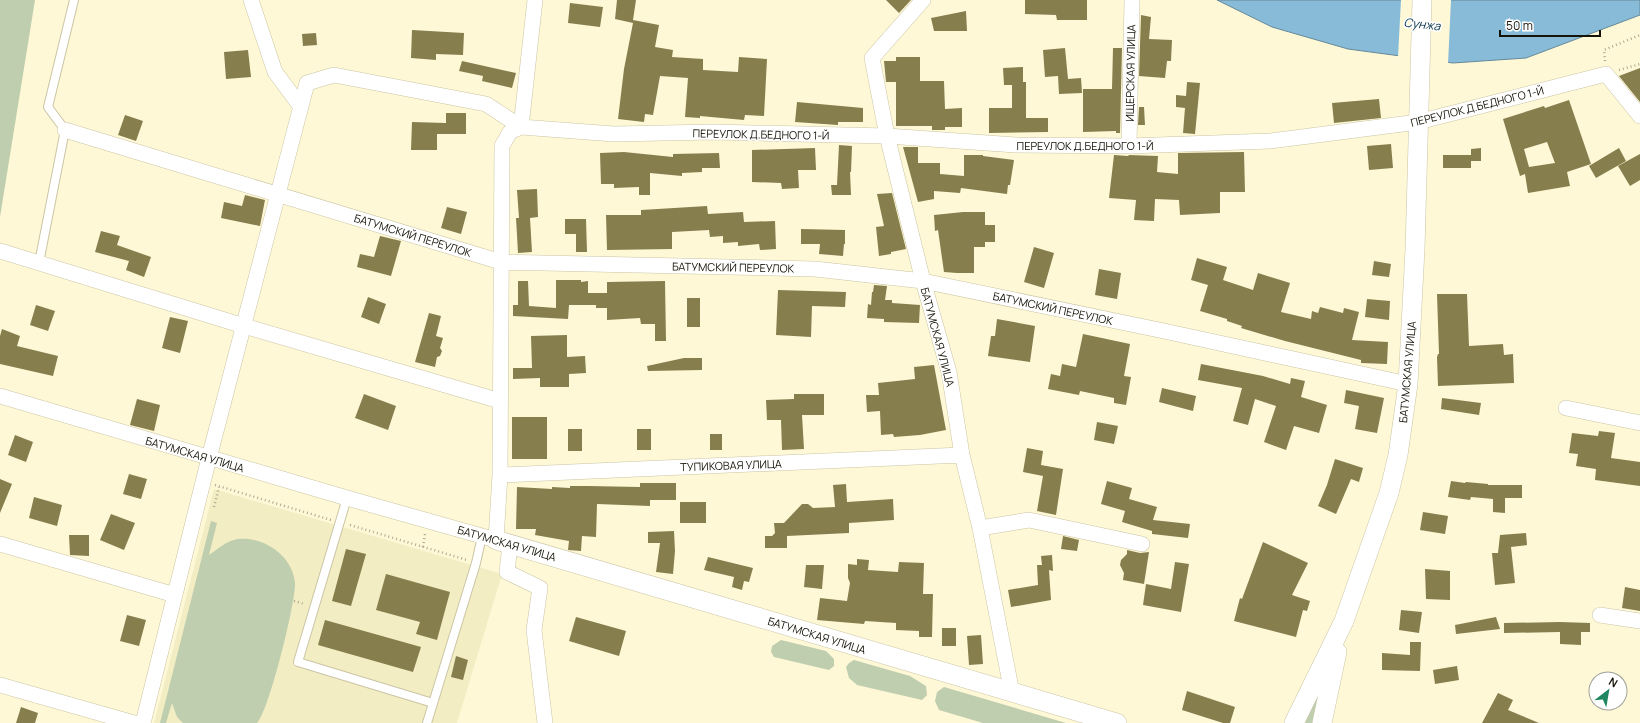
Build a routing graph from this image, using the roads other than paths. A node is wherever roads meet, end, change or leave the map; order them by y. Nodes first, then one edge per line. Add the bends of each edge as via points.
1 (74, 0) edge
2 (251, 0) edge
3 (535, 0) edge
4 (923, 0) edge
5 (1132, 0) edge
6 (1422, 0) edge
7 (301, 107) junction
8 (1640, 116) edge
9 (1418, 122) junction
10 (521, 126) junction
11 (65, 130) junction
12 (887, 136) junction
13 (1129, 146) junction
14 (278, 195) junction
15 (0, 251) edge
16 (501, 262) junction
17 (39, 263) junction
18 (923, 281) junction
19 (244, 326) junction
20 (1408, 384) junction
21 (0, 396) edge
22 (500, 401) junction
23 (1566, 408) dead end
24 (1640, 422) edge
25 (962, 455) junction
26 (209, 458) junction
27 (500, 475) junction
28 (346, 498) junction
29 (980, 528) junction
30 (496, 540) junction
31 (0, 544) edge
32 (1142, 544) dead end
33 (175, 595) junction
34 (1600, 615) dead end
35 (1344, 621) junction
36 (1640, 621) edge
37 (0, 685) edge
38 (1012, 693) junction
39 (433, 703) junction
40 (134, 723) edge
41 (143, 723) edge
42 (427, 723) edge
43 (546, 723) edge
44 (1117, 723) edge
45 (1294, 723) edge
46 (1322, 723) edge

1 - 11 lane via 48,107
2 - 7 street via 275,72
3 - 10 street
4 - 12 street, БАТУМСКАЯ УЛИЦА via 872,58
5 - 13 street, ИЩЕРСКАЯ УЛИЦА
6 - 9 street, БАТУМСКАЯ УЛИЦА
7 - 10 street via 307,83 334,75 486,104
7 - 14 street
8 - 9 street, ПЕРЕУЛОК Д.БЕДНОГО 1-Й via 1606,74
9 - 13 street, ПЕРЕУЛОК Д.БЕДНОГО 1-Й via 1270,141
9 - 20 street, БАТУМСКАЯ УЛИЦА
10 - 12 street, ПЕРЕУЛОК Д.БЕДНОГО 1-Й via 614,134 713,132
10 - 16 street via 510,132 502,146
11 - 14 street, БАТУМСКИЙ ПЕРЕУЛОК
11 - 17 lane
12 - 13 street, ПЕРЕУЛОК Д.БЕДНОГО 1-Й via 1016,145
12 - 18 street, БАТУМСКАЯ УЛИЦА
14 - 16 street, БАТУМСКИЙ ПЕРЕУЛОК
14 - 19 street
15 - 17 street
16 - 18 street, БАТУМСКИЙ ПЕРЕУЛОК via 815,269
16 - 22 street
17 - 19 street
18 - 20 street, БАТУМСКИЙ ПЕРЕУЛОК
18 - 25 street, БАТУМСКАЯ УЛИЦА via 949,372
19 - 22 street
19 - 26 street
20 - 35 street, БАТУМСКАЯ УЛИЦА via 1398,455 1388,493
21 - 26 street, БАТУМСКАЯ УЛИЦА
22 - 27 street
23 - 24 street
25 - 27 street, ТУПИКОВАЯ УЛИЦА
25 - 29 street, БАТУМСКАЯ УЛИЦА
26 - 28 street, БАТУМСКАЯ УЛИЦА
26 - 33 street
27 - 30 street
28 - 30 street, БАТУМСКАЯ УЛИЦА
28 - 39 lane via 298,662
29 - 32 street via 1029,520
29 - 38 street, БАТУМСКАЯ УЛИЦА
30 - 38 street, БАТУМСКАЯ УЛИЦА
30 - 39 lane via 476,563
30 - 43 street via 507,572 540,588 534,630
31 - 33 street
33 - 41 street
34 - 36 street
35 - 45 street, БАТУМСКАЯ УЛИЦА
35 - 46 street
37 - 40 street
38 - 44 street, БАТУМСКАЯ УЛИЦА
39 - 42 lane

